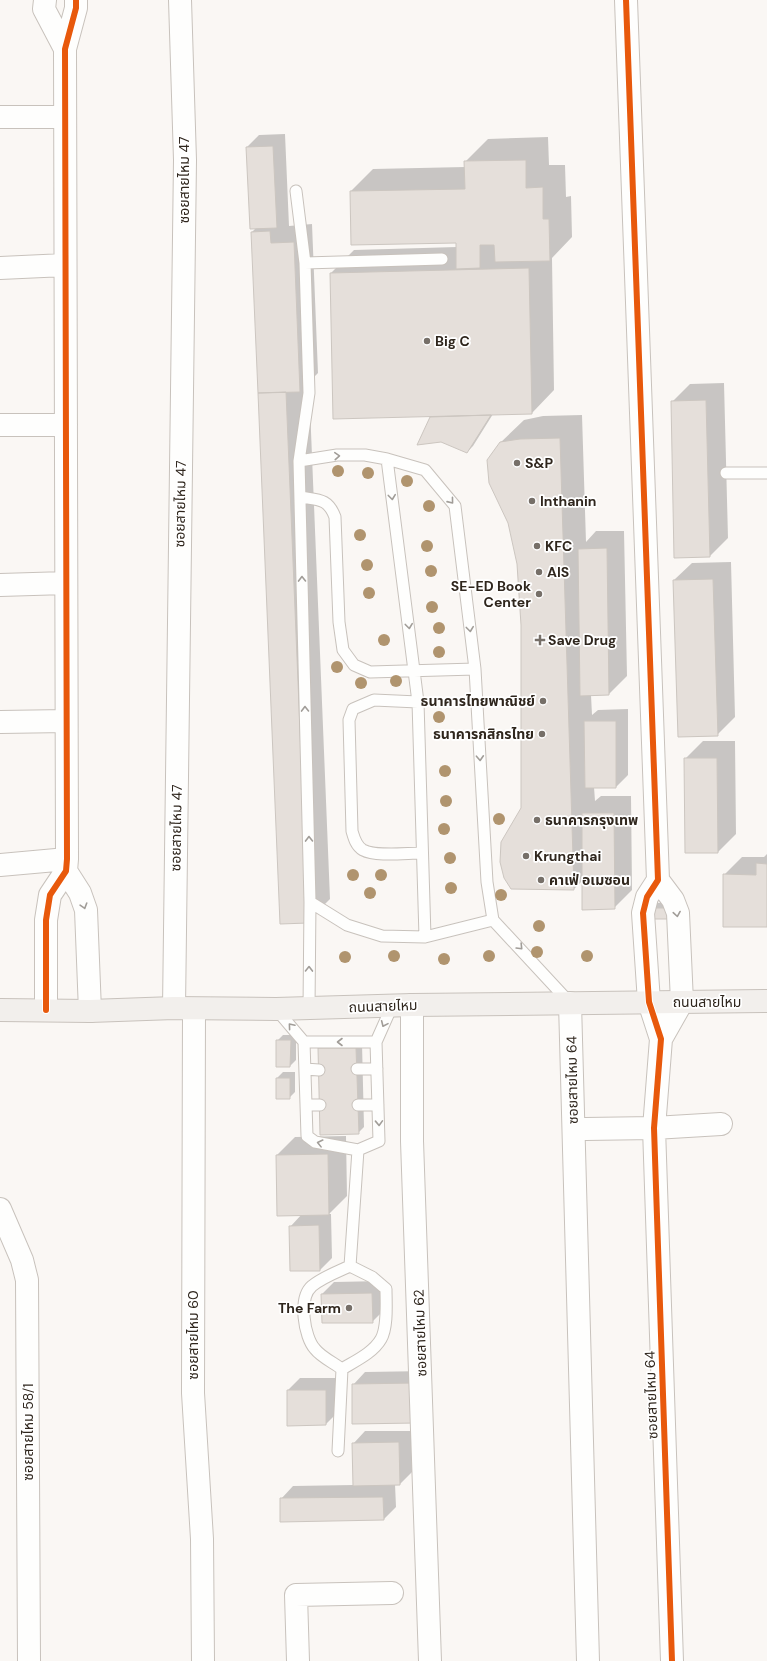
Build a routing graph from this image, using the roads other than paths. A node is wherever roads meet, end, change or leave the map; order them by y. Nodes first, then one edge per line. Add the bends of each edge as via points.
1 (180, 0) edge
2 (626, 0) edge
3 (44, 4) edge
4 (76, 4) edge
5 (65, 49) junction
6 (0, 117) edge
7 (65, 117) junction
8 (296, 192) dead end
9 (442, 259) dead end
10 (305, 263) junction
11 (65, 265) junction
12 (0, 268) edge
13 (0, 425) edge
14 (66, 425) junction
15 (387, 459) junction
16 (299, 461) junction
17 (726, 473) dead end
18 (767, 473) edge
19 (300, 497) junction
20 (66, 583) junction
21 (0, 585) edge
22 (415, 670) junction
23 (475, 670) junction
24 (418, 702) junction
25 (0, 722) edge
26 (66, 722) junction
27 (422, 852) junction
28 (0, 865) edge
29 (66, 865) junction
30 (658, 880) junction
31 (310, 902) junction
32 (493, 920) junction
33 (425, 937) junction
34 (767, 1001) edge
35 (649, 1002) junction
36 (682, 1002) junction
37 (570, 1003) junction
38 (402, 1006) junction
39 (184, 1008) junction
40 (308, 1008) junction
41 (276, 1009) junction
42 (0, 1010) edge
43 (46, 1010) junction
44 (90, 1011) junction
45 (661, 1039) junction
46 (304, 1042) junction
47 (376, 1042) junction
48 (305, 1069) junction
49 (357, 1069) dead end
50 (377, 1069) junction
51 (319, 1070) dead end
52 (378, 1105) junction
53 (306, 1106) junction
54 (320, 1106) dead end
55 (358, 1106) dead end
56 (721, 1124) dead end
57 (654, 1128) junction
58 (585, 1129) dead end
59 (358, 1150) junction
60 (0, 1209) edge
61 (350, 1266) junction
62 (342, 1369) junction
63 (338, 1451) dead end
64 (392, 1593) dead end
65 (29, 1661) edge
66 (203, 1661) edge
67 (298, 1661) edge
68 (430, 1661) edge
69 (588, 1661) edge
70 (672, 1661) edge

1 - 39 street, ซอยสายไหม 47 via 185,160
2 - 30 street
3 - 5 street
4 - 5 street
5 - 7 street
6 - 7 street
7 - 11 street
8 - 10 lane
9 - 10 lane
10 - 16 lane via 309,393
11 - 12 street
11 - 14 street
13 - 14 street
14 - 20 street
16 -> 15 lane via 337,455 365,455
15 -> 22 lane
15 -> 23 lane via 425,470 455,506
16 - 19 lane
17 - 18 lane
19 - 22 lane via 324,501 332,508 335,517 339,622 344,650 354,665 370,672
31 -> 19 lane
20 - 21 street
20 - 26 street
22 - 23 lane
22 - 24 lane
23 -> 32 lane via 486,882
24 - 27 lane
24 - 27 lane via 370,701 353,709 349,720 352,831 355,841 362,850 375,853
25 - 26 street
26 - 29 street
27 - 33 lane
28 - 29 street
29 - 43 street via 50,895 46,920
29 -> 44 street via 86,910
30 - 35 street via 643,913
30 -> 36 street via 674,900 678,913
31 - 33 lane via 347,925 382,936
40 -> 31 lane
32 - 33 lane
32 -> 37 lane
34 - 36 main road, ถนนสายไหม
35 - 36 main road, ถนนสายไหม
35 - 37 main road, ถนนสายไหม
35 - 45 street
36 - 45 street
37 - 38 main road, ถนนสายไหม
37 - 69 street, ซอยสายไหม 64
38 - 40 main road, ถนนสายไหม
38 -> 47 lane
38 - 68 street, ซอยสายไหม 62 via 412,1141
39 - 41 main road, ถนนสายไหม
39 - 44 main road, ถนนสายไหม
39 - 66 street, ซอยสายไหม 60 via 193,1393 202,1539
40 - 41 main road, ถนนสายไหม
46 -> 41 lane
42 - 43 main road, ถนนสายไหม
43 - 44 main road, ถนนสายไหม
45 - 57 street, ซอยสายไหม 64
47 -> 46 lane
46 - 48 lane
47 - 50 lane
48 - 51 lane
48 - 53 lane
49 - 50 lane
50 - 52 lane
52 - 55 lane
52 -> 59 lane via 379,1141
53 - 54 lane
59 -> 53 lane via 315,1142 307,1136
56 - 57 street, ซอยสายไหม 64
57 - 58 street, ซอยสายไหม 64
57 - 70 street, ซอยสายไหม 64
59 - 61 lane
60 - 65 street, ซอยสายไหม 58/1 via 22,1260 27,1280
61 - 62 lane via 372,1277 386,1289 386,1311 382,1338 363,1357
61 - 62 lane via 311,1287 304,1303 305,1331 315,1350
62 - 63 lane
64 - 67 street via 296,1595

